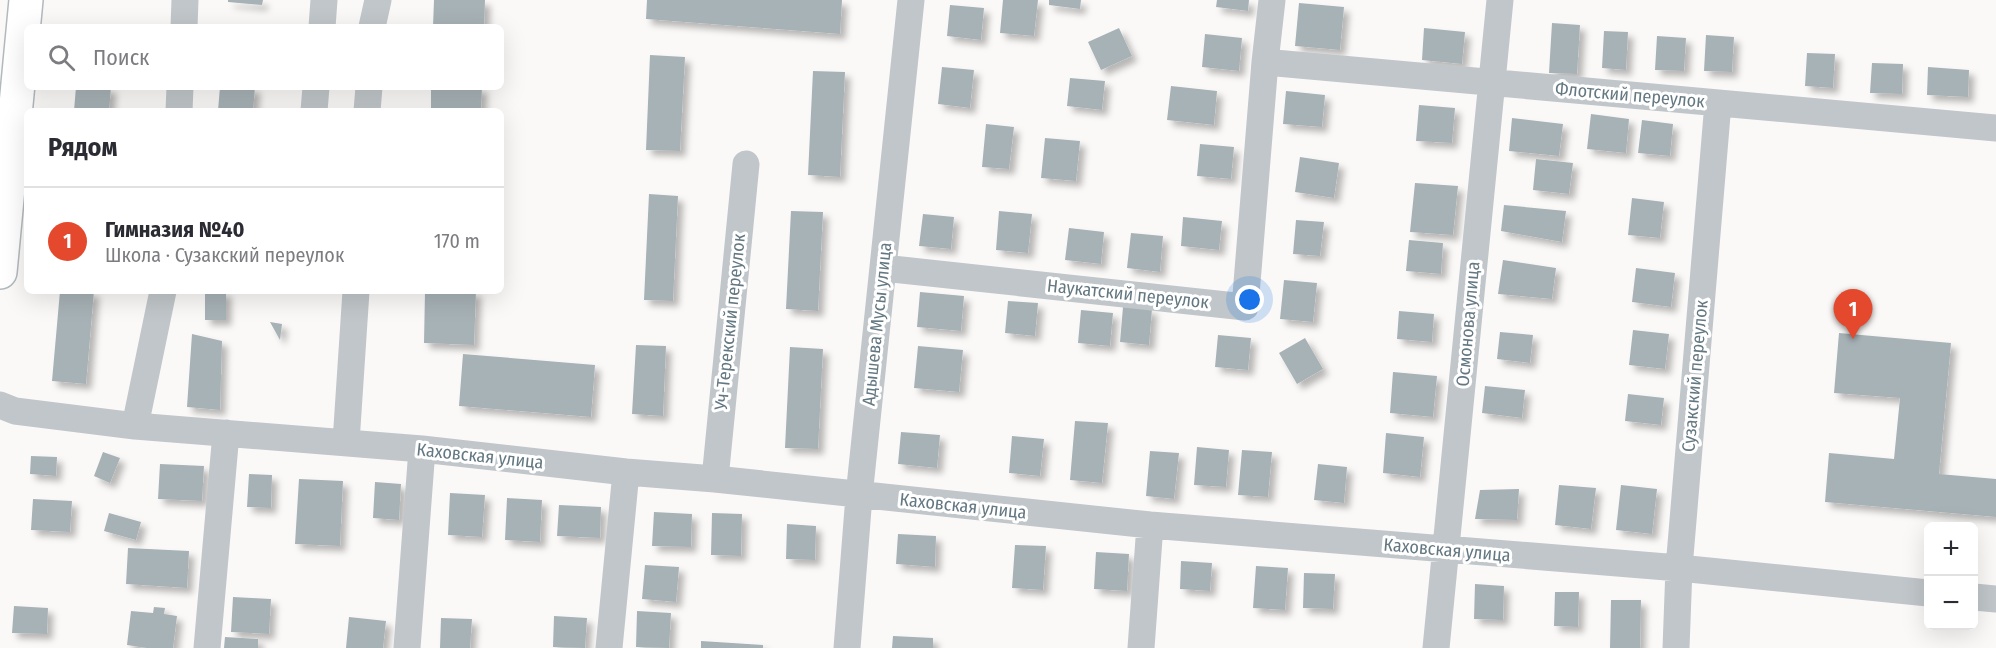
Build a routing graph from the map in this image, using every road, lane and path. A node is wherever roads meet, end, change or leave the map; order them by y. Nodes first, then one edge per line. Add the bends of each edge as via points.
1 (26, 0) edge
2 (185, 0) edge
3 (324, 0) edge
4 (378, 0) edge
5 (911, 0) edge
6 (1272, 0) edge
7 (1500, 0) edge
8 (184, 24) edge
9 (322, 24) edge
10 (373, 24) edge
11 (1265, 62) junction
12 (1491, 82) junction
13 (180, 90) edge
14 (316, 90) edge
15 (369, 90) edge
16 (1718, 104) junction
17 (179, 108) edge
18 (314, 108) edge
19 (367, 108) edge
20 (1996, 128) edge
21 (746, 164) dead end
22 (883, 268) junction
23 (0, 272) edge
24 (162, 294) edge
25 (356, 294) edge
26 (0, 405) edge
27 (135, 426) junction
28 (226, 433) junction
29 (346, 442) junction
30 (422, 449) junction
31 (626, 472) junction
32 (715, 479) junction
33 (859, 496) junction
34 (1150, 525) junction
35 (1447, 550) junction
36 (1679, 568) junction
37 (1924, 592) edge
38 (1978, 597) edge
39 (1996, 599) edge
40 (207, 648) edge
41 (407, 648) edge
42 (609, 648) edge
43 (847, 648) edge
44 (1141, 648) edge
45 (1436, 648) edge
46 (1676, 648) edge

1 - 23 main road
2 - 8 street
3 - 9 street
4 - 10 street
5 - 22 street, Адышева Мусы улица
6 - 11 street, Наукатский переулок
7 - 12 street, Осмонова улица
11 - 12 street, Флотский переулок
11 - 22 street, Наукатский переулок via 1245,307
12 - 16 street, Флотский переулок
12 - 35 street, Осмонова улица
13 - 17 street
14 - 18 street
15 - 19 street
16 - 20 street, Флотский переулок
16 - 36 street, Сузакский переулок
21 - 32 street, Уч-Терекский переулок
22 - 33 street, Адышева Мусы улица
24 - 27 street
25 - 29 street
26 - 27 street, Каховская улица via 15,411
27 - 28 street, Каховская улица
28 - 29 street, Каховская улица
28 - 40 street
29 - 30 street, Каховская улица
30 - 31 street, Каховская улица
30 - 41 street
31 - 32 street, Каховская улица
31 - 42 street
32 - 33 street, Каховская улица
33 - 34 street, Каховская улица
33 - 43 street, Адышева Мусы улица
34 - 35 street, Каховская улица
34 - 44 street
35 - 36 street, Каховская улица
35 - 45 street, Осмонова улица
36 - 37 street, Каховская улица
36 - 46 street, Сузакский переулок
38 - 39 street

